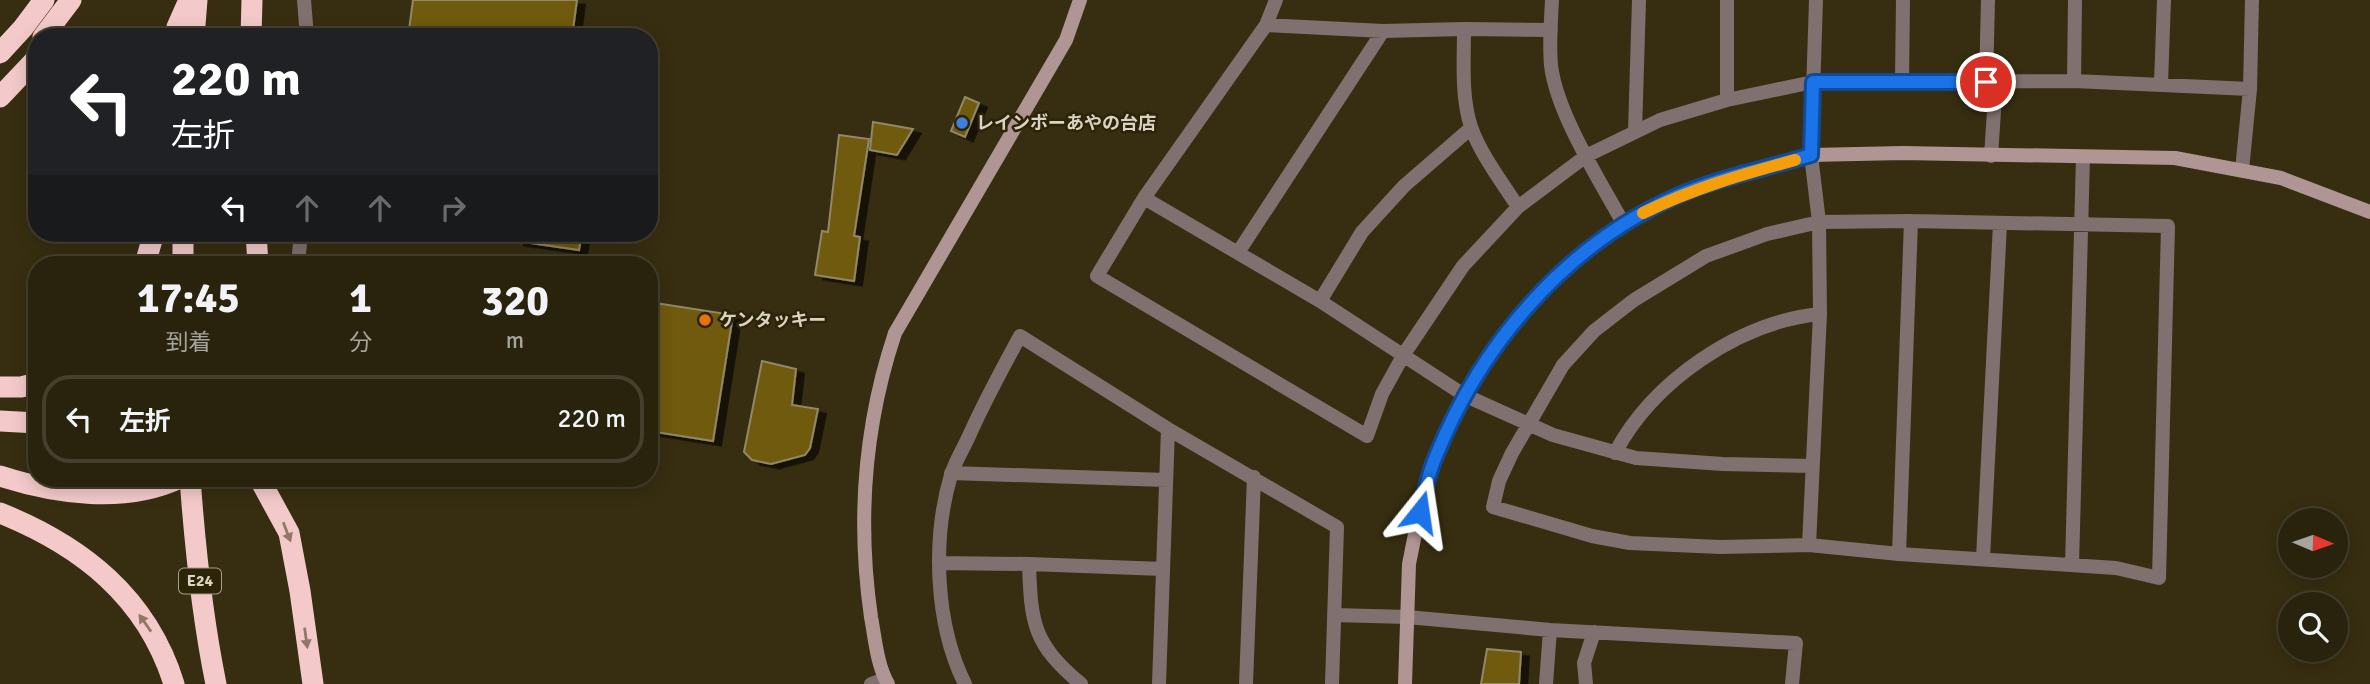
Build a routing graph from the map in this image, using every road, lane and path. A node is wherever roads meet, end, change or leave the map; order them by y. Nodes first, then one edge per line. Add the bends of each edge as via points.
1 (44, 0) edge
2 (73, 0) edge
3 (189, 0) edge
4 (197, 0) edge
5 (252, 0) edge
6 (304, 0) edge
7 (1080, 0) edge
8 (1276, 0) edge
9 (1552, 0) edge
10 (1639, 0) edge
11 (1727, 0) edge
12 (1816, 0) edge
13 (1903, 0) edge
14 (1988, 0) edge
15 (2075, 0) edge
16 (2164, 0) edge
17 (2252, 0) edge
18 (1266, 25) junction
19 (50, 28) edge
20 (58, 28) edge
21 (177, 28) edge
22 (195, 28) edge
23 (251, 28) edge
24 (306, 28) edge
25 (1464, 29) junction
26 (1551, 30) junction
27 (1383, 31) junction
28 (0, 52) edge
29 (28, 53) edge
30 (28, 67) edge
31 (0, 81) edge
32 (1991, 81) junction
33 (1813, 82) junction
34 (1902, 82) junction
35 (2074, 82) junction
36 (2161, 84) junction
37 (2250, 89) junction
38 (0, 97) edge
39 (1727, 100) junction
40 (1471, 128) junction
41 (1635, 132) junction
42 (1811, 155) junction
43 (1586, 156) junction
44 (1991, 156) junction
45 (2083, 157) junction
46 (2242, 170) junction
47 (1144, 198) junction
48 (1518, 207) junction
49 (2370, 212) edge
50 (1911, 221) junction
51 (1819, 222) junction
52 (1623, 223) junction
53 (2000, 224) junction
54 (2083, 224) junction
55 (1239, 251) junction
56 (1320, 301) junction
57 (1820, 314) junction
58 (1404, 354) junction
59 (28, 385) edge
60 (0, 387) edge
61 (1464, 395) junction
62 (0, 421) edge
63 (28, 423) edge
64 (1527, 424) junction
65 (1168, 429) junction
66 (1615, 453) junction
67 (1812, 466) junction
68 (951, 473) junction
69 (0, 476) edge
70 (1254, 477) junction
71 (1166, 480) junction
72 (28, 483) edge
73 (45, 487) edge
74 (155, 487) edge
75 (191, 487) edge
76 (264, 487) edge
77 (0, 513) edge
78 (1809, 545) junction
79 (1899, 554) junction
80 (1983, 558) junction
81 (940, 563) junction
82 (1029, 564) junction
83 (2072, 565) junction
84 (1163, 569) junction
85 (1334, 615) junction
86 (1407, 617) junction
87 (1550, 630) junction
88 (1594, 632) junction
89 (881, 682) edge
90 (174, 684) edge
91 (215, 684) edge
92 (313, 684) edge
93 (965, 684) edge
94 (1081, 684) edge
95 (1159, 684) edge
96 (1247, 684) edge
97 (1332, 684) edge
98 (1405, 684) edge
99 (1546, 684) edge
100 (1586, 684) edge
101 (1792, 684) edge

1 - 28 highway
2 - 19 highway
2 - 20 highway
3 - 21 highway
4 - 22 highway
5 - 23 highway
6 - 24 street
7 - 89 street via 1066,40 895,333 885,363 869,433 864,495 867,589
8 - 18 street
9 - 26 street
10 - 41 street
11 - 39 street
12 - 33 street
13 - 34 street
14 - 32 street
15 - 35 street
16 - 36 street
17 - 37 street
18 - 27 street
18 - 47 street
25 - 26 street
25 - 27 street
25 - 40 street via 1464,95
26 - 43 street via 1551,66 1562,105
27 - 55 street
29 - 31 highway
30 - 38 highway
32 - 34 street
32 - 35 street
32 - 44 street
33 - 34 street
33 - 39 street
33 - 42 street
35 - 36 street
36 - 37 street
37 - 46 street
39 - 41 street
40 - 48 street
40 - 56 street via 1404,186 1363,232
41 - 43 street
42 - 44 street
42 - 51 street
42 - 52 street via 1696,189
43 - 48 street
43 - 52 street
44 - 45 street
45 - 46 street via 2175,158
45 - 54 street
46 - 49 street via 2281,178
47 - 55 street
47 - 58 street via 1097,276 1367,436 1382,394
48 - 58 street via 1462,266
50 - 51 street
50 - 53 street
50 - 79 street
51 - 57 street
51 - 64 street via 1706,256 1634,300 1594,331 1563,365
52 - 61 street via 1542,289
53 - 54 street
53 - 80 street
54 - 83 street
54 - 83 street via 2168,226 2159,578 2116,568
55 - 56 street
56 - 58 street
57 - 66 street via 1774,322 1703,359 1654,400 1625,433
57 - 67 street
58 - 61 street
59 - 60 highway
61 - 64 street
61 - 86 street via 1435,458 1417,524 1409,564
62 - 63 highway
64 - 66 street
64 - 78 street via 1499,481 1493,507 1630,543
65 - 68 street via 1020,336
65 - 70 street
65 - 71 street
66 - 67 street via 1723,464
67 - 78 street
68 - 71 street
68 - 81 street
69 - 72 highway
70 - 85 street via 1338,527
70 - 96 street
71 - 84 street
73 - 74 highway via 102,494
75 - 91 highway, E24
76 -> 92 highway via 289,533
90 -> 77 highway via 155,637 101,570 69,547
78 - 79 street
79 - 80 street
80 - 83 street
81 - 82 street
81 - 93 street via 945,622
82 - 84 street
82 - 94 street via 1031,608 1038,632 1046,649
84 - 95 street
85 - 86 street
85 - 97 street
86 - 87 street
86 - 98 street
87 - 88 street
87 - 99 street
88 - 100 street via 1584,663
88 - 101 street via 1797,643

